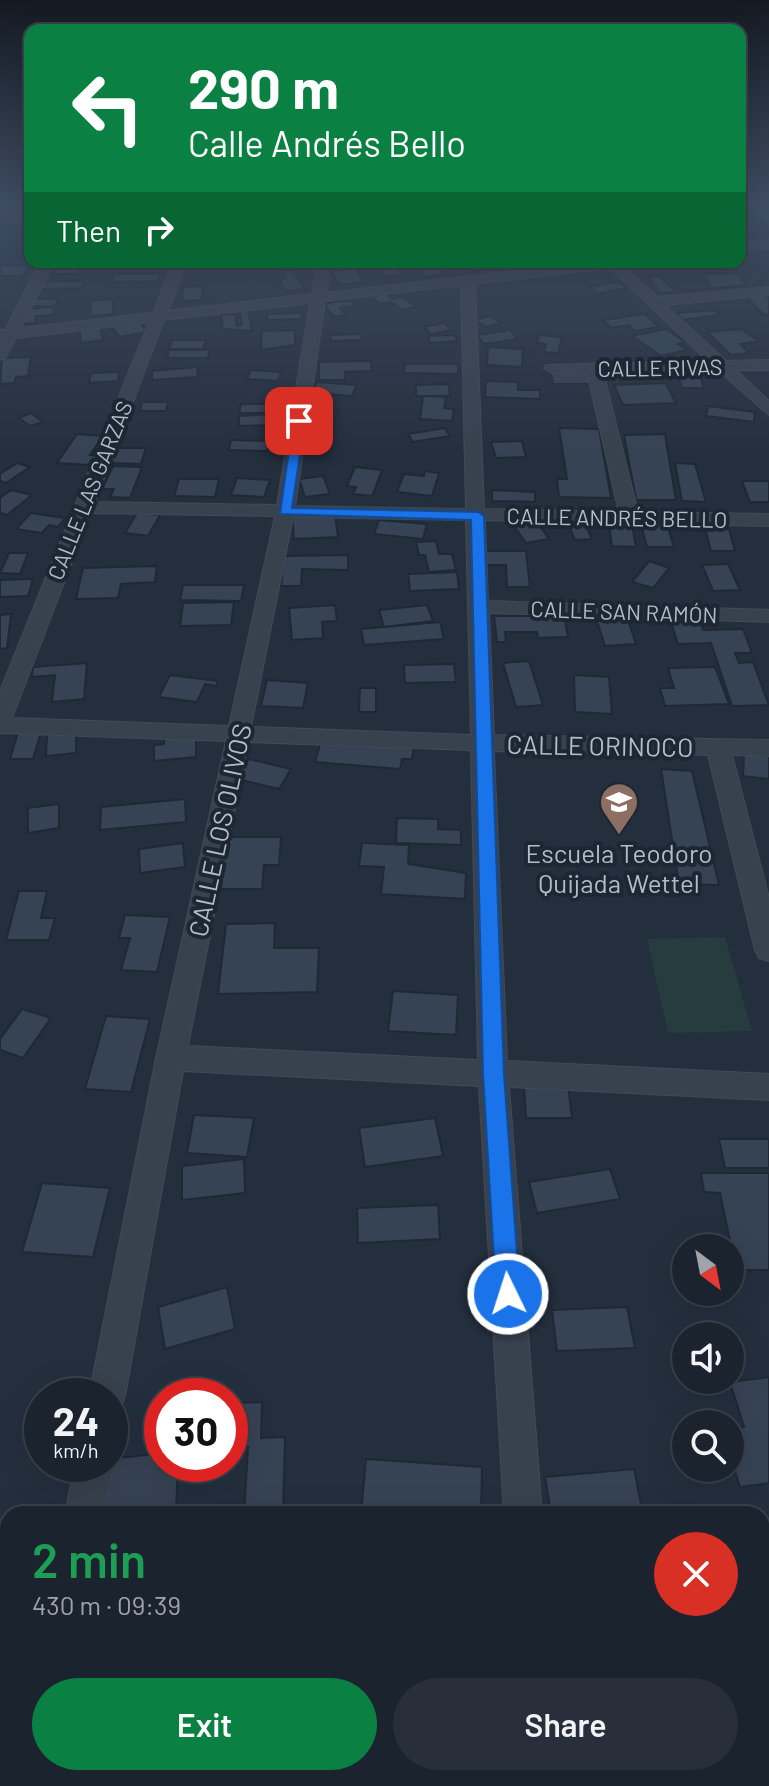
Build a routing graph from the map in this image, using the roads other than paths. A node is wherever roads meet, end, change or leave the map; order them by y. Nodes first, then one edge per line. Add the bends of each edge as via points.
1 (32, 287) edge
2 (170, 287) edge
3 (321, 287) edge
4 (418, 287) edge
5 (468, 287) edge
6 (639, 287) edge
7 (769, 291) edge
8 (319, 300) junction
9 (652, 302) junction
10 (158, 318) junction
11 (5, 335) edge
12 (0, 355) edge
13 (769, 365) edge
14 (721, 367) junction
15 (552, 368) dead end
16 (594, 369) junction
17 (769, 410) edge
18 (81, 507) junction
19 (285, 511) junction
20 (629, 515) junction
21 (478, 516) junction
22 (769, 520) edge
23 (478, 607) junction
24 (769, 616) edge
25 (0, 722) edge
26 (239, 733) junction
27 (482, 743) junction
28 (718, 747) junction
29 (769, 748) edge
30 (769, 950) edge
31 (171, 1058) junction
32 (493, 1074) junction
33 (769, 1087) edge
34 (110, 1378) edge
35 (90, 1482) edge
36 (86, 1506) edge
37 (522, 1506) edge

1 - 11 street
2 - 10 street, CALLE LAS GARZAS
3 - 8 street, CALLE LOS OLIVOS
4 - 8 street
5 - 21 street
6 - 9 street
7 - 9 street
8 - 10 street
8 - 19 street, CALLE LOS OLIVOS
9 - 14 street
10 - 11 street
10 - 18 street, CALLE LAS GARZAS
11 - 12 street
13 - 14 street, CALLE RIVAS
14 - 16 street, CALLE RIVAS
14 - 17 street
15 - 16 street, CALLE RIVAS
16 - 20 street
18 - 19 street, CALLE ANDRÉS BELLO
18 - 25 street, CALLE LAS GARZAS
19 - 21 street, CALLE ANDRÉS BELLO
19 - 26 street, CALLE LOS OLIVOS
20 - 21 street, CALLE ANDRÉS BELLO
20 - 22 street, CALLE ANDRÉS BELLO
21 - 23 street
23 - 24 street, CALLE SAN RAMÓN
23 - 27 street
25 - 26 street, CALLE ORINOCO
26 - 27 street, CALLE ORINOCO
26 - 31 street, CALLE LOS OLIVOS
27 - 28 street, CALLE ORINOCO
27 - 32 street
28 - 29 street, CALLE ORINOCO
28 - 30 street
31 - 32 street
31 - 34 street, CALLE LOS OLIVOS
32 - 33 street
32 - 37 street
35 - 36 street

